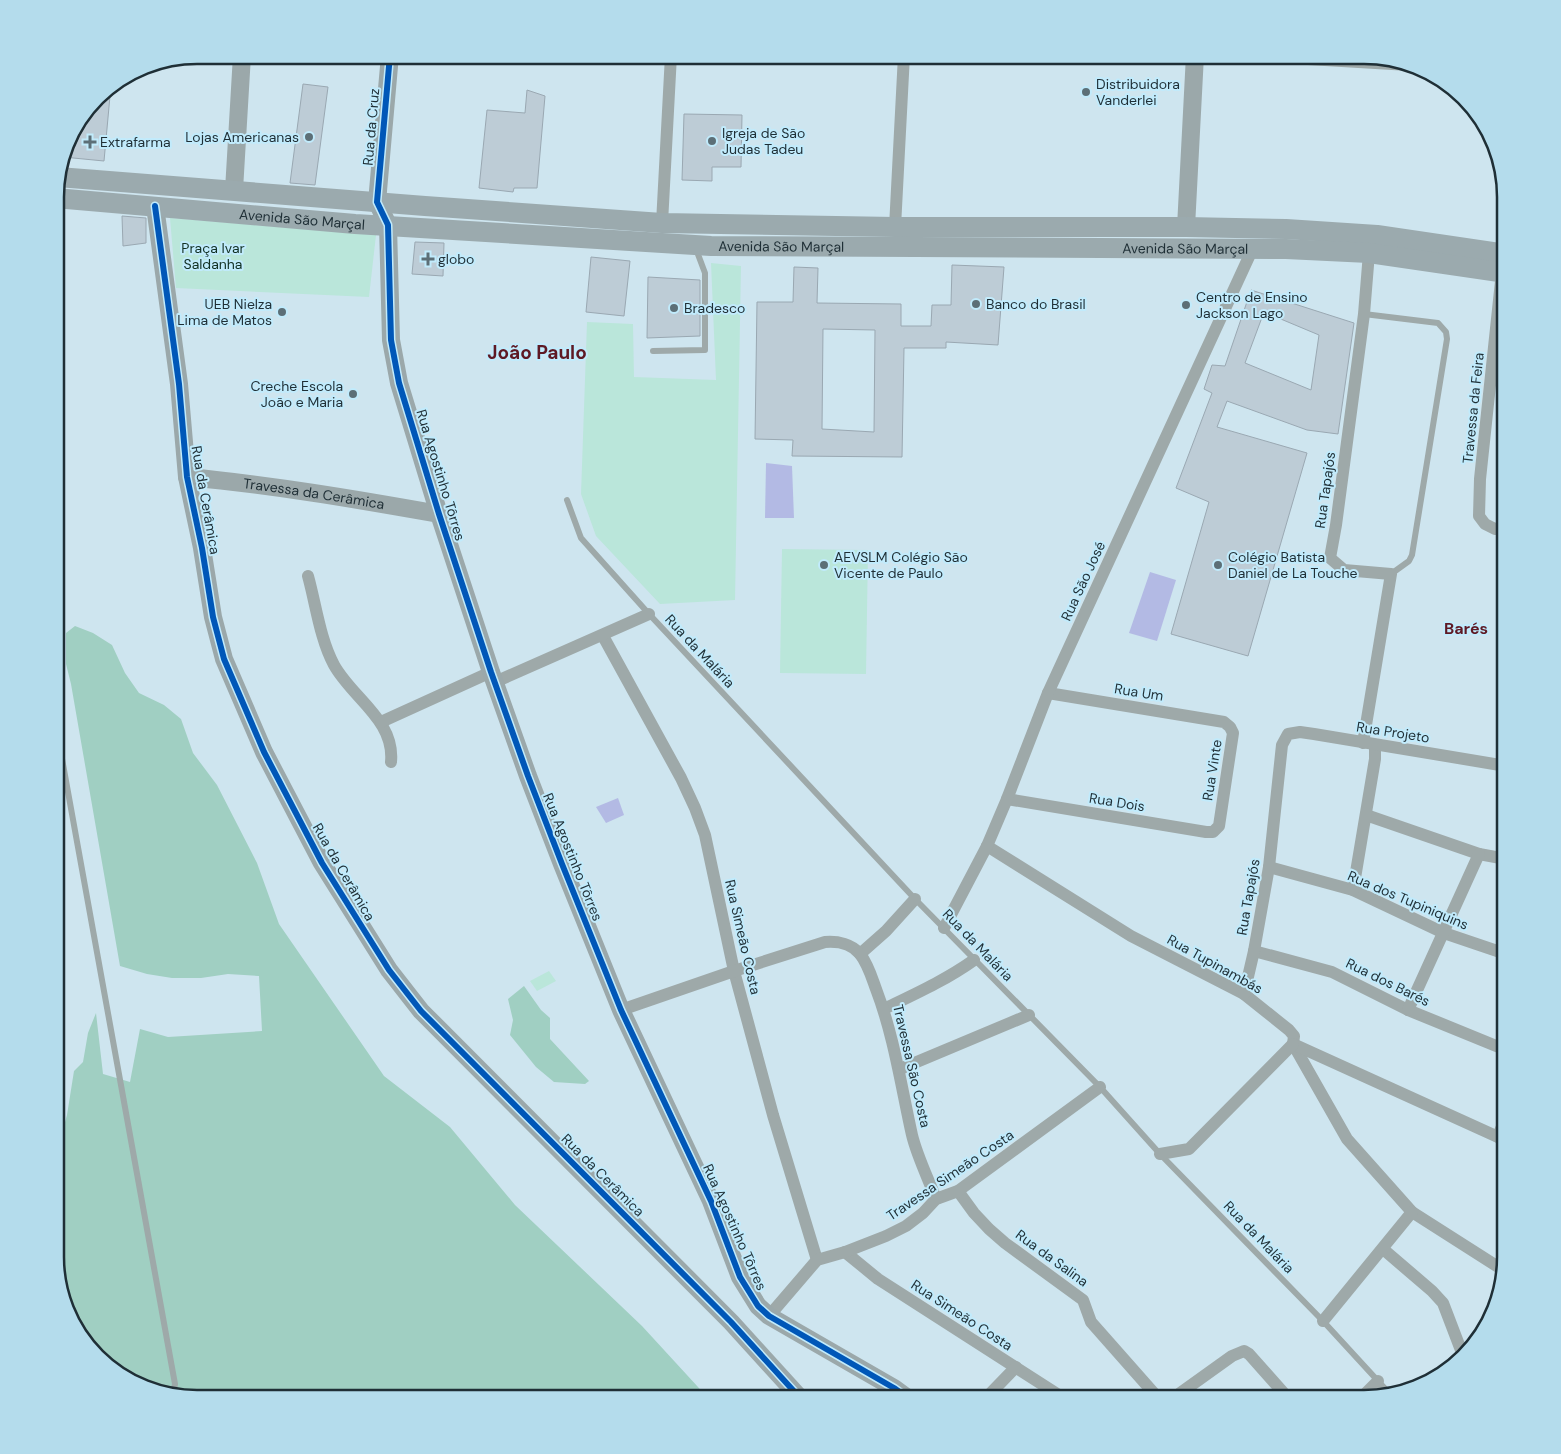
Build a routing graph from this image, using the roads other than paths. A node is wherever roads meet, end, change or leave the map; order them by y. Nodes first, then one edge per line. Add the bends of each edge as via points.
1 (241, 64) edge
2 (389, 64) edge
3 (671, 64) edge
4 (904, 64) edge
5 (1194, 64) edge
6 (65, 177) edge
7 (234, 190) junction
8 (64, 199) edge
9 (377, 202) junction
10 (155, 206) junction
11 (662, 223) junction
12 (388, 225) junction
13 (895, 227) junction
14 (1186, 227) junction
15 (694, 245) junction
16 (1253, 248) junction
17 (1369, 253) junction
18 (1497, 264) edge
19 (1497, 265) edge
20 (1364, 314) junction
21 (1497, 328) edge
22 (653, 351) dead end
23 (187, 477) junction
24 (567, 500) dead end
25 (439, 514) junction
26 (1497, 529) edge
27 (1391, 574) junction
28 (308, 576) dead end
29 (649, 614) junction
30 (603, 636) junction
31 (493, 677) junction
32 (1048, 692) junction
33 (381, 722) junction
34 (1224, 722) joint
35 (1369, 744) junction
36 (1282, 745) joint
37 (391, 762) dead end
38 (1497, 765) edge
39 (64, 770) edge
40 (1007, 800) junction
41 (1366, 815) junction
42 (1219, 826) joint
43 (987, 846) junction
44 (1479, 854) junction
45 (1497, 857) edge
46 (1269, 867) junction
47 (1353, 890) junction
48 (915, 899) junction
49 (944, 928) junction
50 (1444, 933) junction
51 (1254, 951) junction
52 (1497, 951) edge
53 (860, 954) junction
54 (974, 960) junction
55 (734, 971) junction
56 (1244, 994) junction
57 (884, 1009) junction
58 (621, 1010) junction
59 (1408, 1010) junction
60 (1029, 1016) junction
61 (1293, 1044) junction
62 (1497, 1046) edge
63 (900, 1069) junction
64 (1100, 1087) junction
65 (1497, 1136) edge
66 (1160, 1154) junction
67 (958, 1191) junction
68 (936, 1199) junction
69 (1412, 1212) junction
70 (1383, 1249) junction
71 (845, 1252) junction
72 (817, 1260) junction
73 (1497, 1265) edge
74 (752, 1297) junction
75 (769, 1316) junction
76 (1324, 1321) junction
77 (731, 1322) junction
78 (1460, 1349) edge
79 (1016, 1367) junction
80 (1378, 1381) junction
81 (174, 1388) edge
82 (1385, 1389) edge
83 (793, 1390) edge
84 (897, 1390) edge
85 (994, 1390) edge
86 (1051, 1390) edge
87 (1152, 1390) edge
88 (1185, 1390) edge
89 (1281, 1390) edge
90 (1369, 1390) edge

1 - 7 street
2 - 9 street, Rua da Cruz
3 - 11 street
4 - 13 street
5 - 14 street
6 - 7 main road, Avenida São Marçal
7 - 9 main road, Avenida São Marçal
8 - 10 main road, Avenida São Marçal
9 - 11 main road, Avenida São Marçal
9 - 12 street
10 - 12 main road, Avenida São Marçal
10 - 23 street, Rua da Cerâmica via 179,384
11 - 13 main road, Avenida São Marçal
12 - 15 main road, Avenida São Marçal
12 - 25 street, Rua Agostinho Tôrres via 394,361
13 - 14 main road, Avenida São Marçal
14 - 18 main road, Avenida São Marçal via 1377,235
15 - 16 main road, Avenida São Marçal
15 - 22 lane via 705,273 705,350
16 - 17 main road, Avenida São Marçal
16 - 32 street, Rua São José
17 - 19 main road, Avenida São Marçal
17 - 20 street, Rua Tapajós
20 - 27 street, Rua Tapajós via 1330,558 1344,570
20 - 27 lane via 1438,324 1448,339 1412,555
21 - 26 street, Travessa da Feira via 1480,479 1479,516 1484,524
23 - 25 street, Travessa da Cerâmica via 253,483
23 - 77 street, Rua da Cerâmica via 213,617 224,658 281,786 358,922 421,1011
24 - 29 lane, Rua da Malária via 581,538
25 - 31 street, Rua Agostinho Tôrres
27 - 35 street
28 - 33 street via 334,666
29 - 30 street
29 - 48 lane, Rua da Malária
30 - 31 street
30 - 55 street, Rua Simeão Costa via 695,808 705,835
31 - 33 street
31 - 58 street, Rua Agostinho Tôrres via 535,794
32 - 34 street, Rua Um
32 - 40 street, Rua São José
33 - 37 street via 390,741
34 - 42 street, Rua Vinte via 1233,733
35 - 36 street, Rua Projeto via 1300,732 1288,734
35 - 38 street, Rua Projeto
35 - 41 street via 1375,759
36 - 46 street, Rua Tapajós
39 - 81 lane
40 - 42 street, Rua Dois via 1206,832 1213,832
40 - 43 street, Rua São José
41 - 44 street
41 - 47 street
43 - 49 street, Rua São José
43 - 56 street, Rua Tupinambás via 1131,936
44 - 45 street
44 - 50 street
46 - 47 street, Rua dos Tupiniquins
46 - 51 street, Rua Tapajós
47 - 50 street, Rua dos Tupiniquins
48 - 49 lane, Rua da Malária
48 - 53 street
49 - 54 lane, Rua da Malária
50 - 52 street, Rua dos Tupiniquins
50 - 59 street
51 - 56 street, Rua Tapajós
51 - 59 street, Rua dos Barés via 1332,972
53 - 55 street via 845,944 826,942
53 - 57 street, Travessa São Costa
54 - 57 street via 937,984
54 - 60 lane, Rua da Malária
55 - 58 street
55 - 72 street, Rua Simeão Costa
56 - 61 street, Rua Tupinambás via 1289,1030 1294,1036
57 - 63 street, Travessa São Costa
58 - 74 street, Rua Agostinho Tôrres via 711,1201 740,1277
59 - 62 street, Rua dos Barés
60 - 63 street
60 - 64 lane, Rua da Malária
61 - 65 street
61 - 66 street via 1189,1149
61 - 69 street, Rua Tupinambás via 1347,1139
63 - 68 street, Travessa São Costa via 912,1137
64 - 66 lane, Rua da Malária
64 - 67 street, Travessa Simeão Costa
66 - 76 lane, Rua da Malária
67 - 68 street, Travessa Simeão Costa
67 - 87 street, Rua da Salina via 989,1229 1084,1300 1091,1322
68 - 71 street, Travessa Simeão Costa via 906,1226
69 - 70 street
69 - 73 street, Rua Tupinambás
70 - 76 street
70 - 78 street via 1443,1303
71 - 72 street, Travessa Simeão Costa
71 - 79 street, Rua Simeão Costa via 878,1279
72 - 75 street
74 - 75 street, Rua Agostinho Tôrres
74 - 77 street
75 - 84 street, Rua Agostinho Tôrres
76 - 80 lane, Rua da Malária
77 - 83 street, Rua da Cerâmica
79 - 85 street
79 - 86 street, Rua Simeão Costa
80 - 82 lane, Rua da Malária
80 - 90 street
88 - 89 street via 1244,1351

